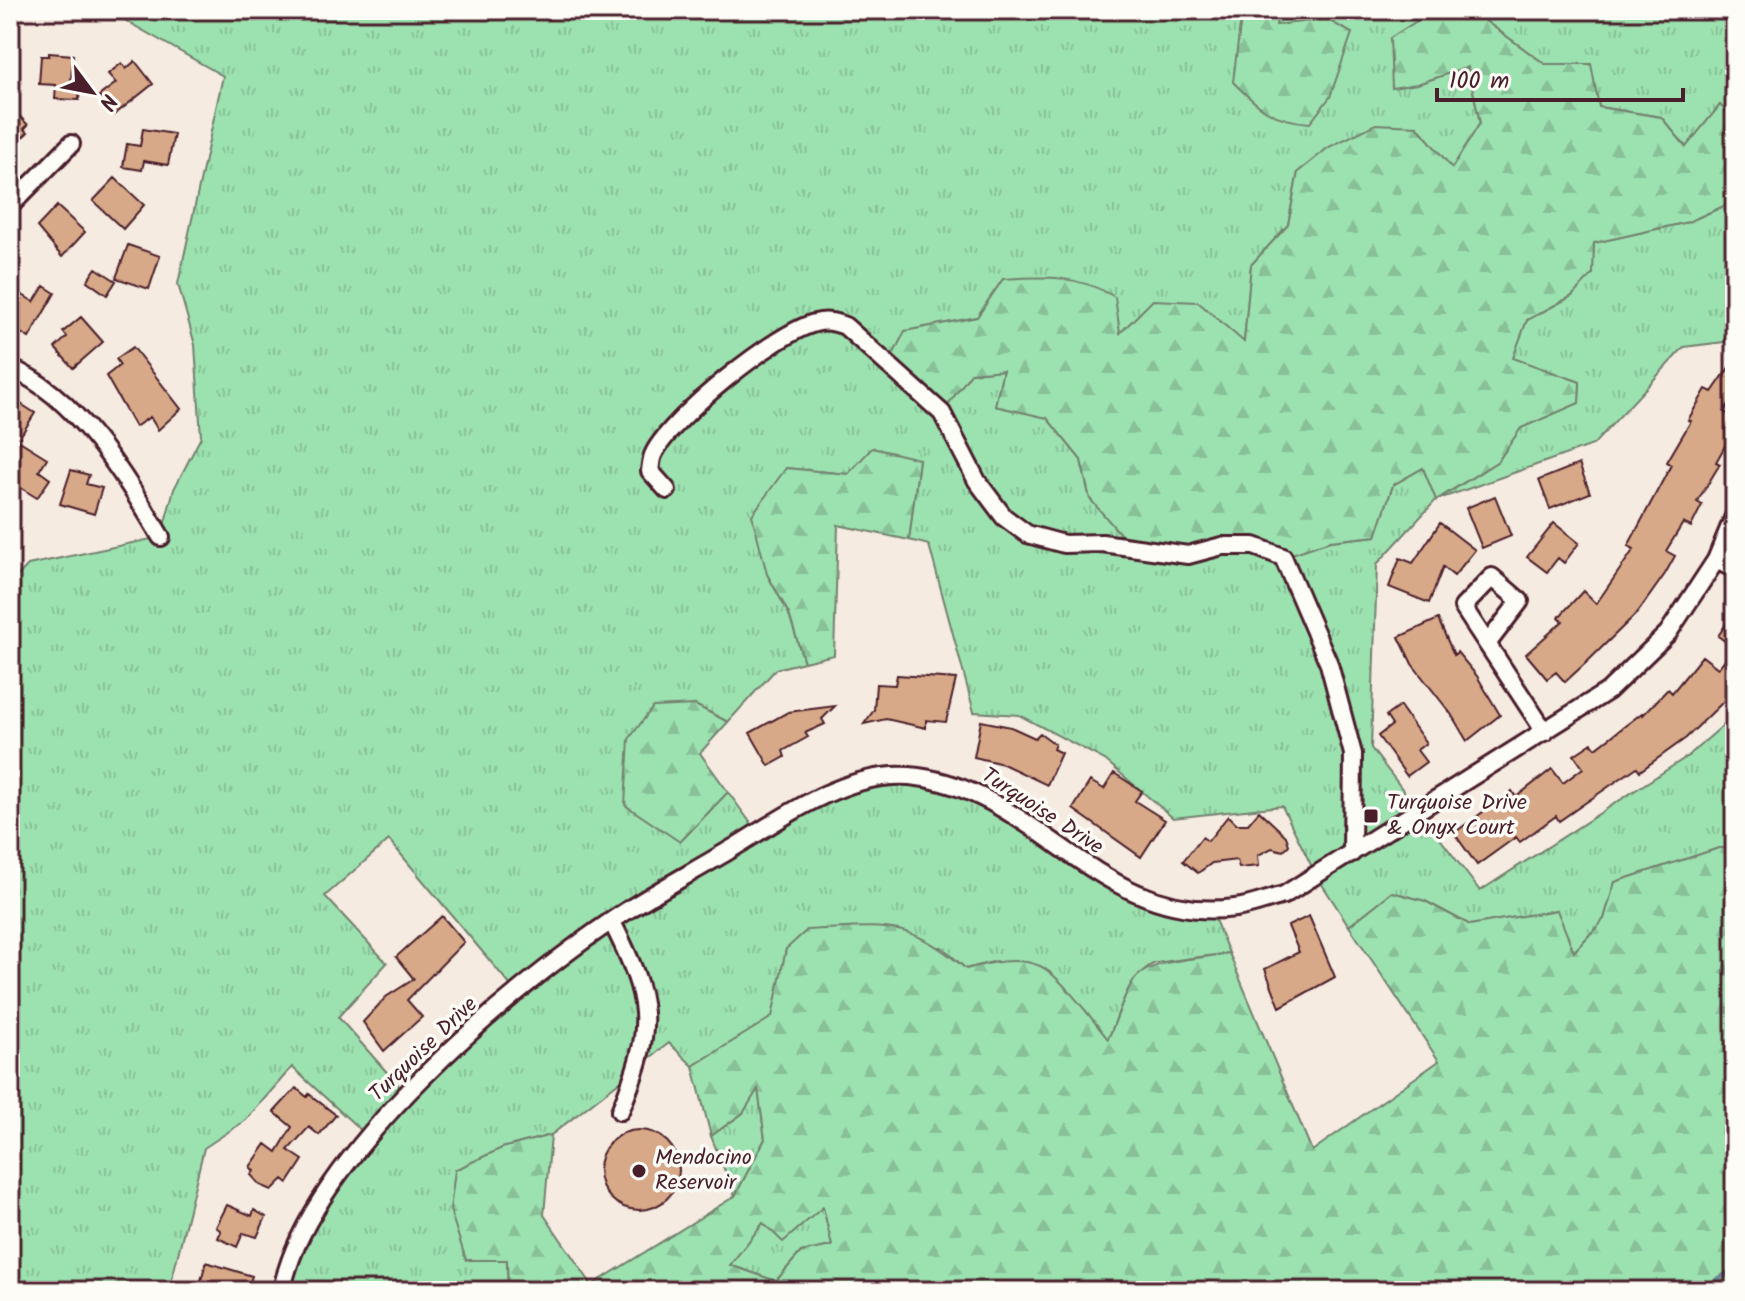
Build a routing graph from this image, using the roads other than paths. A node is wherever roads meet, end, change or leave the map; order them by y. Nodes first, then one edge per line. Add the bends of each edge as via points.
1 (71, 144) dead end
2 (10, 205) edge
3 (10, 368) edge
4 (667, 490) dead end
5 (1735, 514) edge
6 (161, 537) dead end
7 (1716, 560) junction
8 (1735, 569) edge
9 (1487, 644) dead end
10 (1545, 732) junction
11 (1352, 853) junction
12 (612, 922) junction
13 (620, 1111) dead end
14 (282, 1291) edge

1 - 2 street
3 - 6 street via 36,379 81,424 132,488
4 - 11 street via 650,471 653,454 704,395 775,345 812,323 829,320 845,326 942,413 977,481 1004,517 1027,534 1064,544 1102,543 1188,555 1222,546 1254,546 1283,557 1329,664 1353,754
5 - 7 street, Turquoise Drive
7 - 8 street
7 - 10 street, Turquoise Drive via 1668,633 1608,691
9 - 10 street
10 - 11 street, Turquoise Drive
11 - 12 street, Turquoise Drive via 1284,895 1235,908 1185,908 1106,880 1004,808 963,786 915,776 864,781 815,799
12 - 13 street via 644,997 645,1027
12 - 14 street, Turquoise Drive via 516,992 368,1136 315,1206

